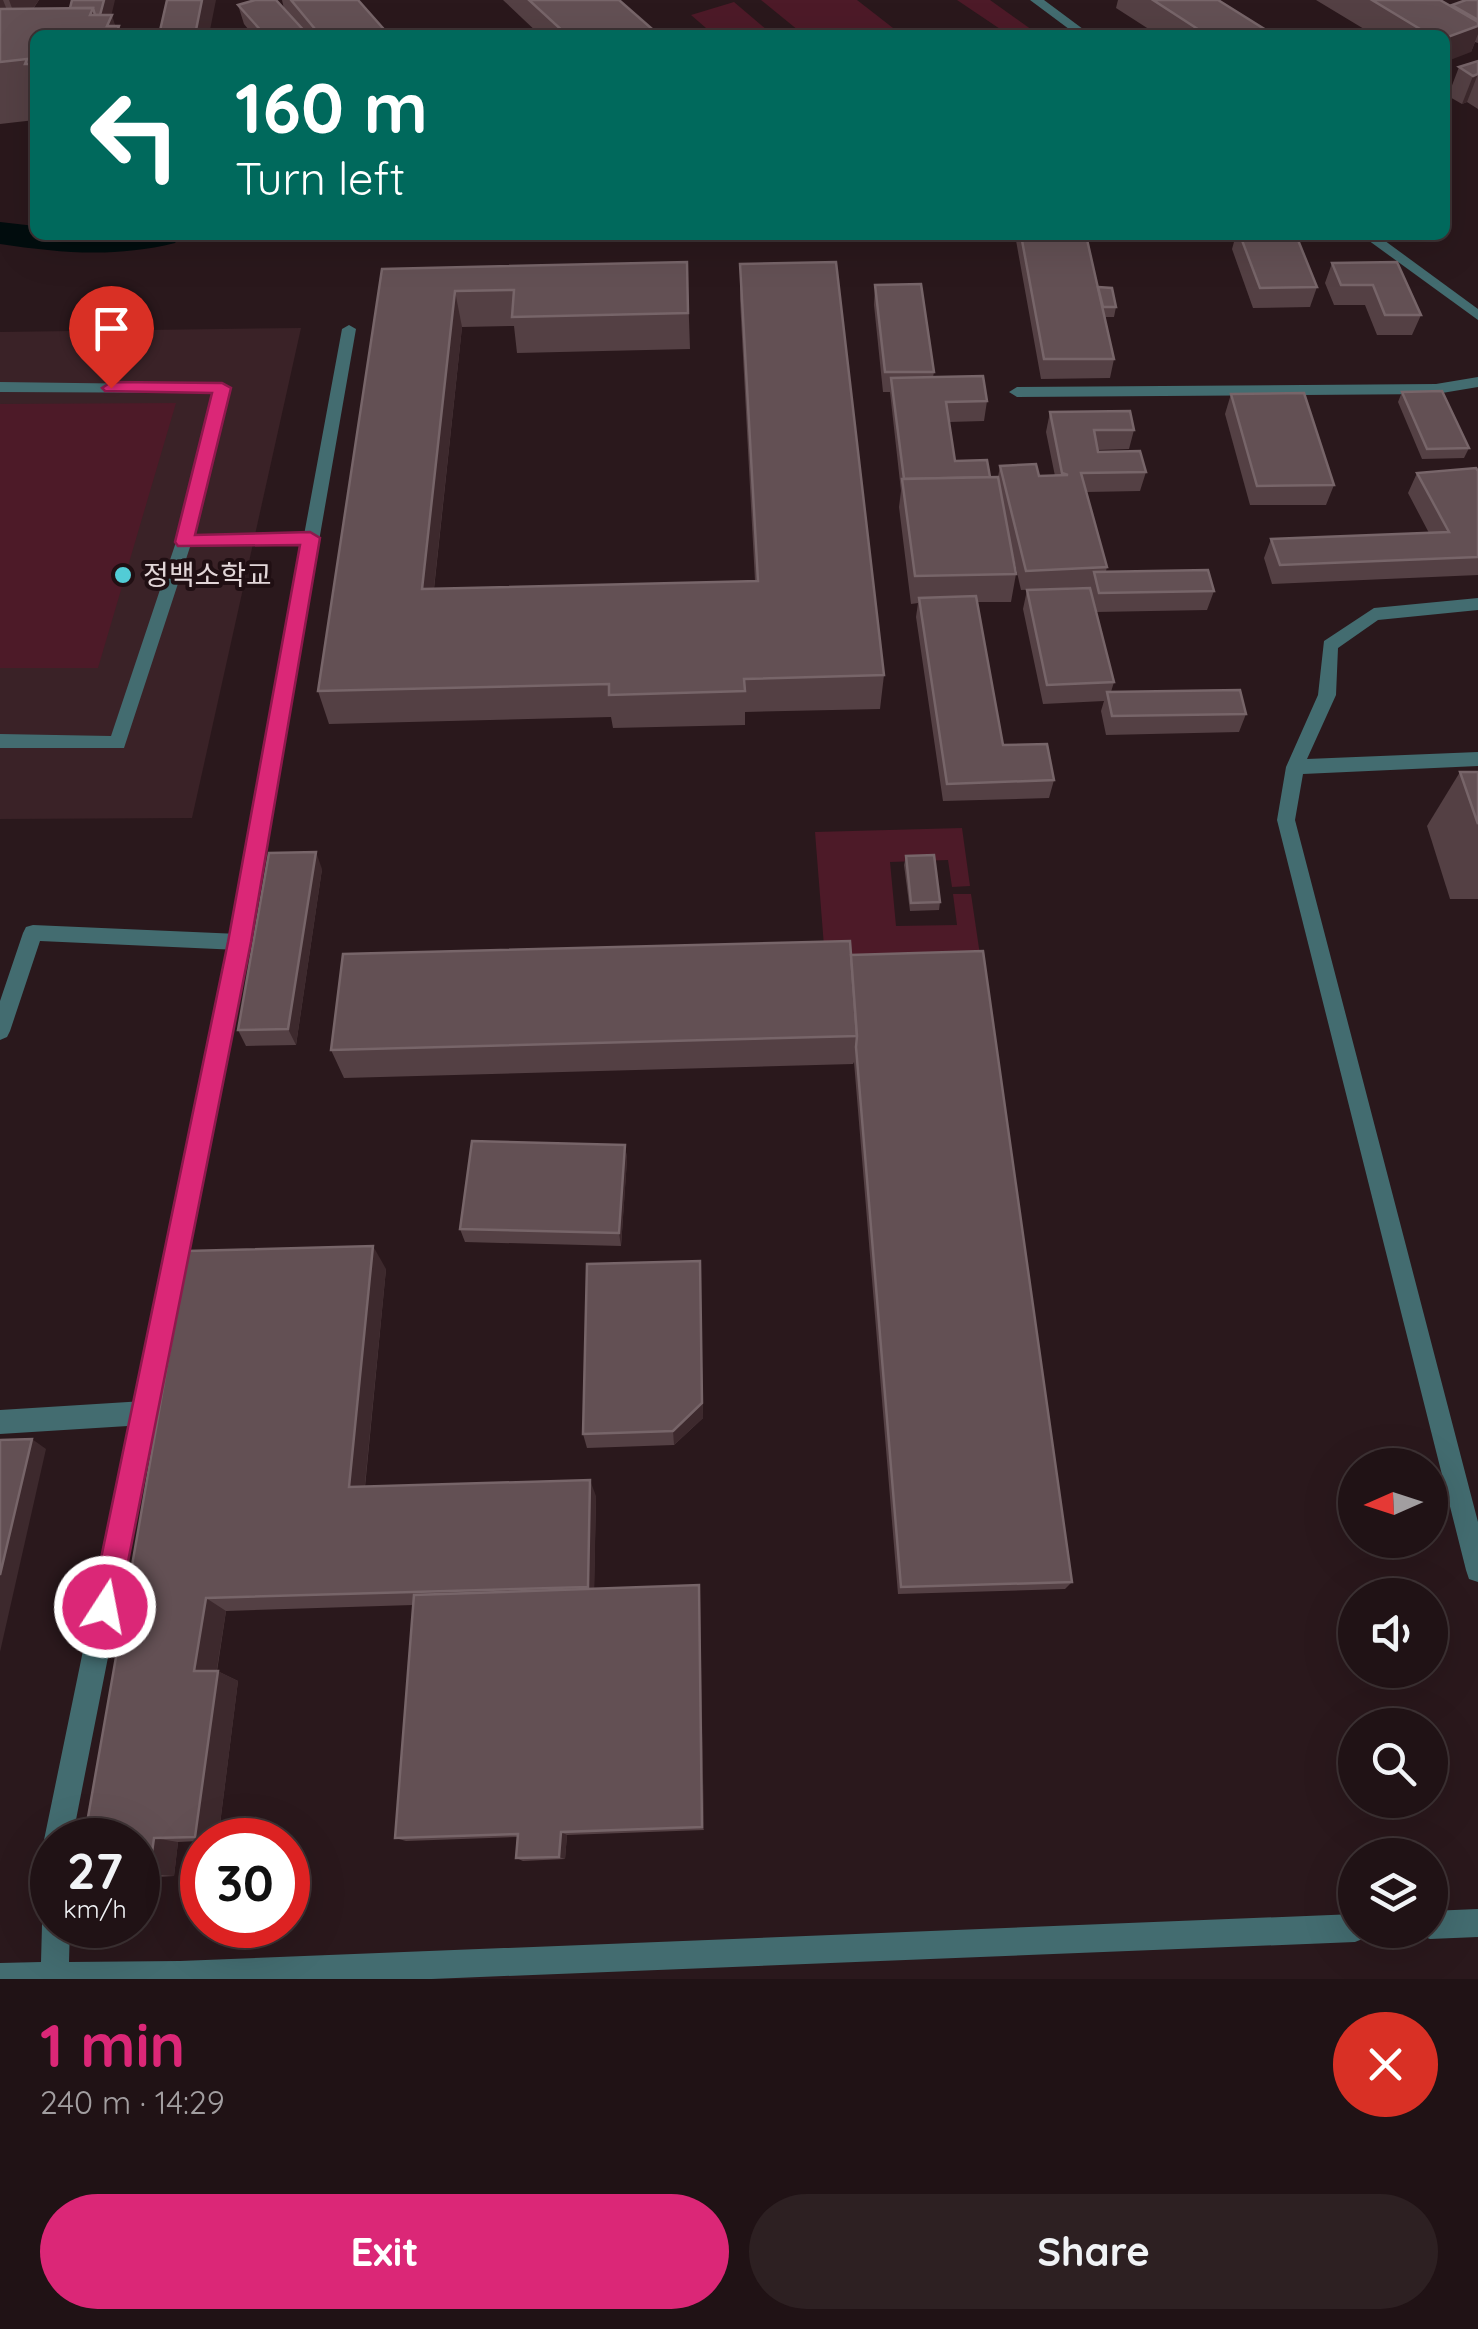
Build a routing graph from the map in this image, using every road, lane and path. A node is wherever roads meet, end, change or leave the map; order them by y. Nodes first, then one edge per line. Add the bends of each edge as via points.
1 (1036, 0) edge
2 (1078, 30) edge
3 (1375, 240) edge
4 (1478, 316) edge
5 (350, 329) dead end
6 (1478, 382) edge
7 (0, 387) edge
8 (1017, 392) dead end
9 (310, 538) junction
10 (184, 542) junction
11 (1478, 604) edge
12 (0, 741) edge
13 (1478, 759) edge
14 (1295, 767) junction
15 (240, 942) junction
16 (0, 1031) edge
17 (144, 1413) junction
18 (0, 1422) edge
19 (1478, 1570) edge
20 (62, 1818) edge
21 (1478, 1923) edge
22 (1448, 1924) edge
23 (1338, 1929) edge
24 (56, 1948) edge
25 (55, 1975) junction
26 (0, 1977) edge

1 - 2 street
3 - 4 street
5 - 9 street
6 - 8 street via 1436,389
7 - 10 street via 222,388
9 - 10 street
9 - 15 street
10 - 12 street via 118,743
11 - 14 street via 1374,614 1330,645 1326,694
13 - 14 street
14 - 19 street via 1286,820
15 - 16 street via 33,933
15 - 17 street
17 - 18 street
17 - 20 street
21 - 22 street
23 - 25 street
24 - 25 street
25 - 26 street

